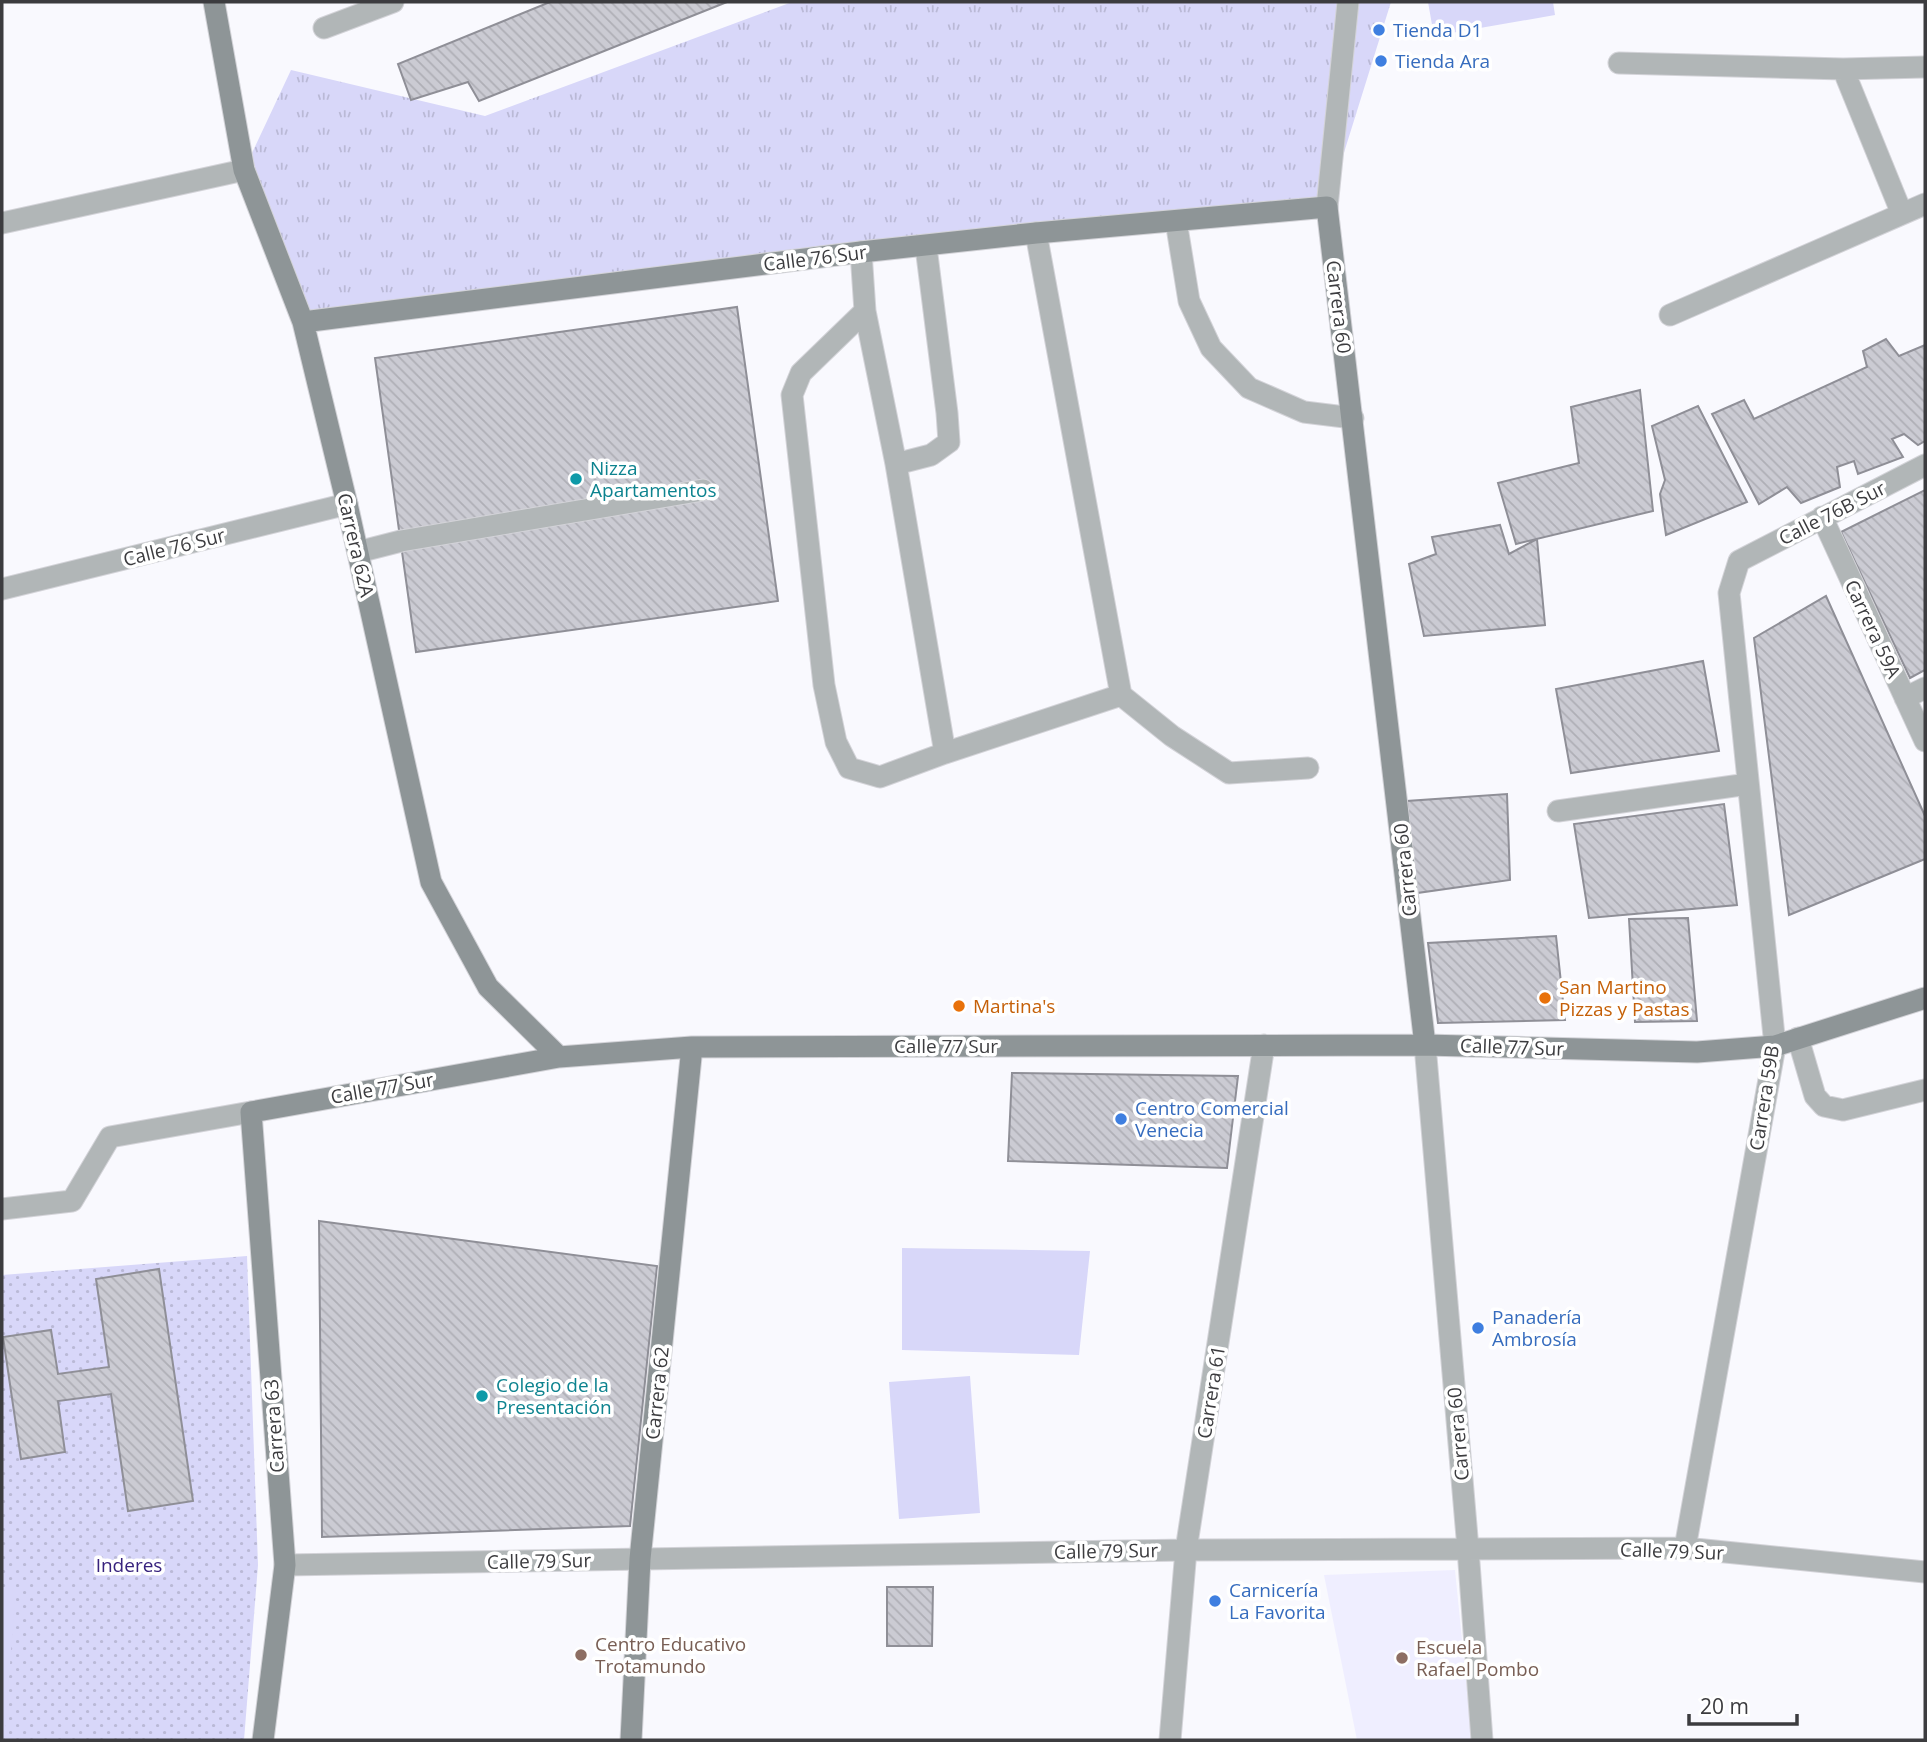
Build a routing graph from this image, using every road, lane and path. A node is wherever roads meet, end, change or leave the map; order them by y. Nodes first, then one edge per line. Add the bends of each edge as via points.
1 (214, 2) edge
2 (393, 2) edge
3 (1348, 2) edge
4 (324, 28) dead end
5 (1619, 63) dead end
6 (1925, 68) edge
7 (1843, 69) junction
8 (244, 170) junction
9 (1925, 204) edge
10 (1327, 207) junction
11 (1902, 214) junction
12 (1175, 220) junction
13 (2, 223) edge
14 (1036, 233) junction
15 (926, 247) junction
16 (861, 252) junction
17 (865, 312) junction
18 (1670, 315) dead end
19 (303, 322) junction
20 (1353, 418) junction
21 (895, 464) junction
22 (1925, 465) edge
23 (703, 489) dead end
24 (347, 504) junction
25 (1822, 517) junction
26 (358, 552) junction
27 (1740, 561) joint
28 (2, 589) edge
29 (1925, 688) edge
30 (1121, 695) junction
31 (1905, 698) junction
32 (1925, 741) edge
33 (945, 753) junction
34 (1308, 768) dead end
35 (1748, 784) junction
36 (1558, 811) dead end
37 (1925, 998) edge
38 (1798, 1038) junction
39 (1264, 1045) junction
40 (1425, 1045) junction
41 (1775, 1046) junction
42 (692, 1047) junction
43 (558, 1057) junction
44 (1925, 1090) edge
45 (251, 1112) junction
46 (2, 1209) edge
47 (1685, 1548) junction
48 (1468, 1549) junction
49 (1186, 1550) junction
50 (640, 1559) junction
51 (285, 1566) junction
52 (1925, 1572) edge
53 (263, 1740) edge
54 (631, 1740) edge
55 (1170, 1740) edge
56 (1482, 1740) edge

1 - 8 street, Carrera 62A
2 - 4 street
3 - 10 street, Carrera 60
5 - 7 street
6 - 7 street
7 - 11 street
8 - 13 street
8 - 19 street, Carrera 62A
9 - 11 street
10 - 12 street, Calle 76 Sur
10 - 20 street, Carrera 60
11 - 18 street
12 - 14 street, Calle 76 Sur
12 - 20 street via 1189,301 1211,348 1249,388 1304,412
14 - 15 street, Calle 76 Sur
14 - 30 street
15 - 16 street, Calle 76 Sur
15 - 21 street via 949,442 931,455
16 - 17 street
16 - 19 street, Calle 76 Sur
17 - 21 street
17 - 33 street via 801,373 792,395 824,685 835,742 849,768 880,777
19 - 24 street, Carrera 62A
20 - 40 street, Carrera 60
21 - 33 street
22 - 25 street, Calle 76B Sur
23 - 26 street
24 - 26 street, Carrera 62A
24 - 28 street, Calle 76 Sur
25 - 27 street, Calle 76B Sur
25 - 31 street, Carrera 59A
26 - 43 street, Carrera 62A via 431,882 488,987
27 - 35 street, Carrera 59B via 1729,593
29 - 31 street
30 - 33 street
30 - 34 street via 1229,773
31 - 32 street, Carrera 59A
35 - 36 street
35 - 41 street, Carrera 59B
37 - 38 street, Calle 77 Sur
38 - 41 street, Calle 77 Sur
38 - 44 street via 1815,1096 1824,1106 1843,1110
39 - 40 street, Calle 77 Sur
39 - 42 street, Calle 77 Sur
39 - 49 street, Carrera 61
40 - 41 street, Calle 77 Sur via 1697,1052
40 - 48 street, Carrera 60
41 - 47 street, Carrera 59B
42 - 43 street, Calle 77 Sur
42 - 50 street, Carrera 62
43 - 45 street, Calle 77 Sur
45 - 46 street, Calle 77 Sur via 110,1137 72,1201
45 - 51 street, Carrera 63
47 - 48 street, Calle 79 Sur
47 - 52 street, Calle 79 Sur
48 - 49 street, Calle 79 Sur
48 - 56 street, Carrera 60
49 - 50 street, Calle 79 Sur
49 - 55 street, Carrera 61
50 - 51 street, Calle 79 Sur
50 - 54 street, Carrera 62
51 - 53 street, Carrera 63

